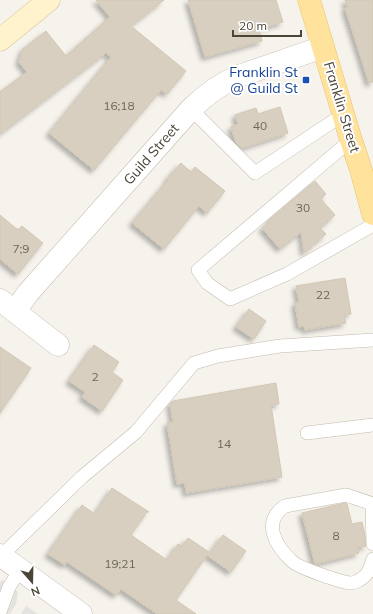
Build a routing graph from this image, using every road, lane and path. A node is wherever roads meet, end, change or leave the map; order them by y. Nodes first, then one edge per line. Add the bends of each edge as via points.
1 (50, 0) edge
2 (309, 0) edge
3 (0, 40) edge
4 (324, 47) junction
5 (191, 109) junction
6 (344, 114) junction
7 (351, 140) junction
8 (367, 168) edge
9 (373, 214) edge
10 (373, 225) edge
11 (7, 305) edge
12 (373, 340) edge
13 (58, 345) dead end
14 (373, 425) edge
15 (308, 433) dead end
16 (372, 504) edge
17 (373, 544) edge
18 (1, 556) edge
19 (373, 559) edge
20 (20, 570) junction
21 (0, 612) edge
22 (81, 614) edge

1 - 3 main road
2 - 4 main road, Franklin Street
4 - 5 street, Guild Street via 226,81 204,96
4 - 6 main road, Franklin Street
5 - 6 lane via 255,173
5 - 11 street, Guild Street via 28,293
6 - 7 main road, Franklin Street
7 - 8 main road, Franklin Street
7 - 10 lane via 198,270 207,283 230,299 287,274
8 - 9 main road, Franklin Street
11 - 13 street
12 - 18 lane via 280,346 218,356 194,363 136,432 82,477
14 - 15 lane
16 - 17 lane
16 - 19 lane via 346,495 285,506 272,521 272,532 283,552 294,563 318,574 350,583 360,580 368,573
18 - 20 street
20 - 21 lane via 9,587
20 - 22 street

